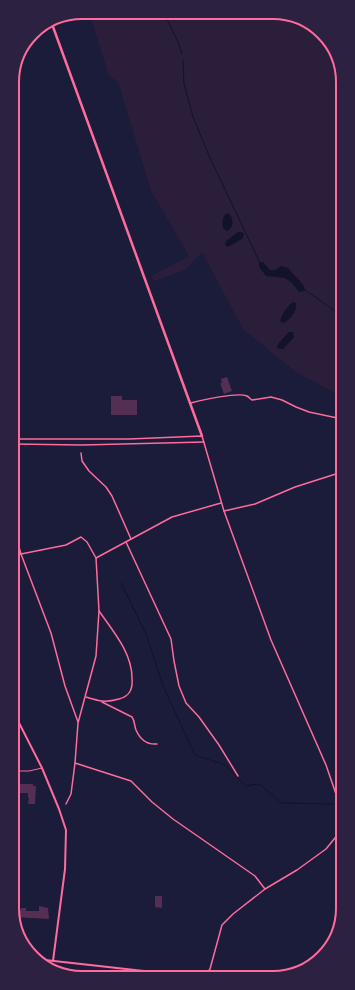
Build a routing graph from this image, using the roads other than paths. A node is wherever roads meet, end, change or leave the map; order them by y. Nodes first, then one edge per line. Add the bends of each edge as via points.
1 (53, 27) edge
2 (191, 403) junction
3 (336, 419) edge
4 (202, 436) junction
5 (19, 439) edge
6 (204, 442) junction
7 (19, 444) edge
8 (81, 453) dead end
9 (336, 474) edge
10 (221, 503) junction
11 (224, 510) junction
12 (131, 539) junction
13 (126, 542) junction
14 (19, 547) edge
15 (21, 554) junction
16 (96, 558) junction
17 (99, 611) junction
18 (86, 697) junction
19 (102, 702) junction
20 (19, 723) edge
21 (78, 723) junction
22 (157, 744) dead end
23 (75, 764) junction
24 (42, 768) junction
25 (19, 771) edge
26 (238, 776) dead end
27 (336, 794) edge
28 (66, 804) dead end
29 (336, 837) edge
30 (265, 889) junction
31 (47, 960) edge
32 (54, 961) junction
33 (144, 971) edge
34 (208, 971) edge

1 - 2 main road
2 - 3 street via 240,395 252,400 271,397 309,412
2 - 4 main road
4 - 5 street
4 - 6 street
6 - 7 street
6 - 10 street
8 - 12 street via 82,461 89,471 112,496
9 - 11 street via 295,487 255,504
10 - 11 street
10 - 12 street via 172,517
11 - 27 street via 271,640 326,765
12 - 13 street
13 - 16 street
13 - 26 street via 171,639 179,686 186,703 203,723
14 - 15 street
15 - 16 street via 66,545 82,537
15 - 21 street via 51,633
16 - 17 street
17 - 18 street via 96,656
17 - 19 street via 127,654 132,668 131,690 128,695
18 - 19 street
18 - 21 street
19 - 22 street via 132,717 142,739 151,745
20 - 24 street
21 - 23 street
23 - 28 street via 72,794
23 - 30 street via 131,781 179,823 256,876
24 - 25 lane
24 - 32 street via 66,834 66,862
29 - 30 street via 326,849
30 - 34 street via 222,925
31 - 32 street
32 - 33 street

